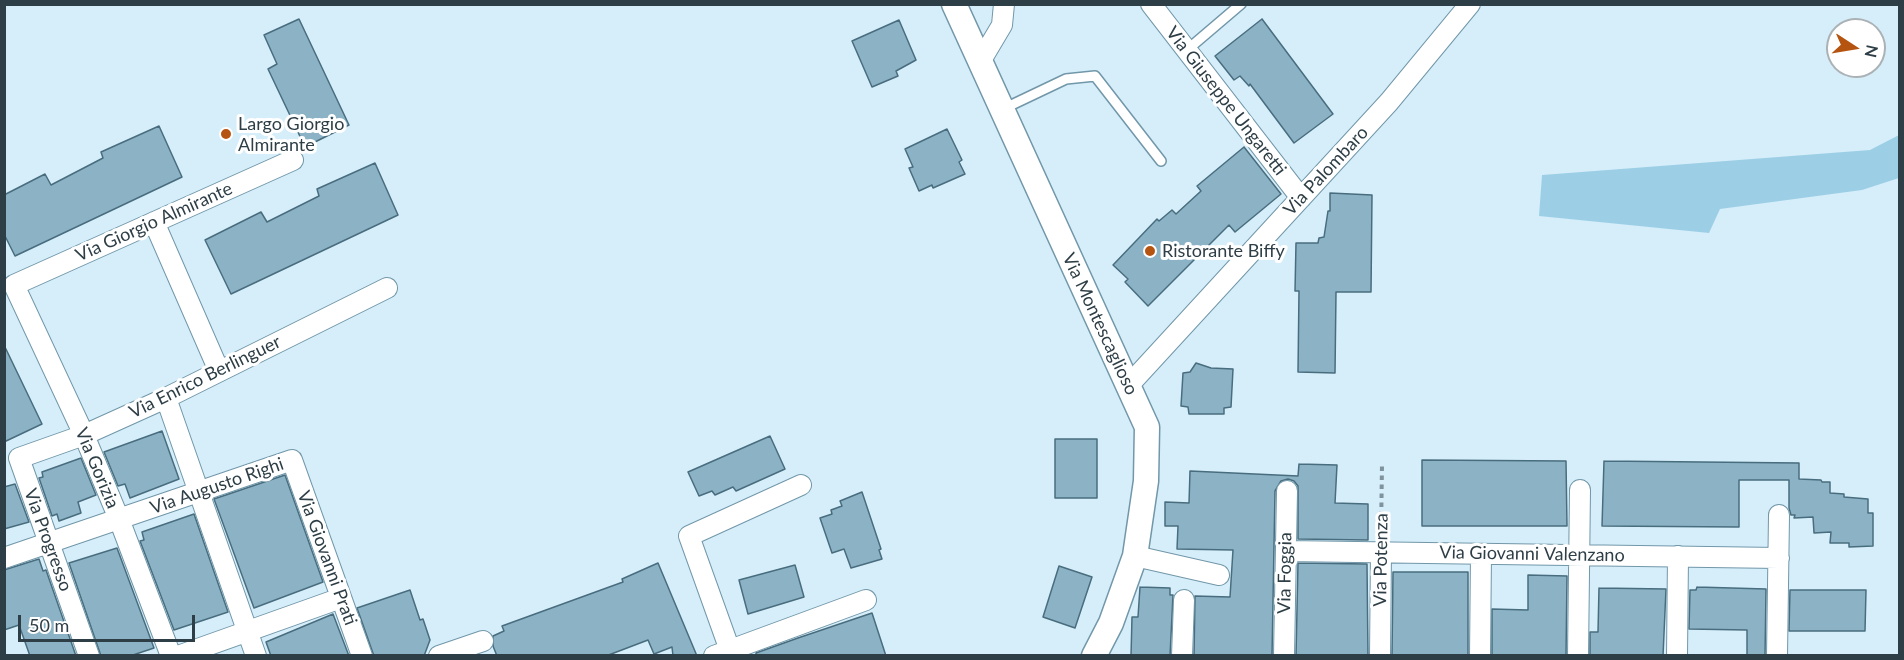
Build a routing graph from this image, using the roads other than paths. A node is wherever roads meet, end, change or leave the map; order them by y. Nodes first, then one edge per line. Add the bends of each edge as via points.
1 (954, 4) edge
2 (1004, 4) edge
3 (1151, 4) edge
4 (1241, 4) edge
5 (1470, 4) edge
6 (1187, 50) junction
7 (980, 62) junction
8 (1002, 110) junction
9 (293, 160) dead end
10 (1161, 161) dead end
11 (1301, 198) junction
12 (154, 222) junction
13 (14, 285) joint
14 (387, 288) dead end
15 (219, 371) junction
16 (1128, 386) junction
17 (166, 398) junction
18 (84, 435) junction
19 (19, 458) joint
20 (292, 460) joint
21 (801, 485) dead end
22 (1580, 490) dead end
23 (1287, 491) dead end
24 (198, 492) junction
25 (1779, 515) dead end
26 (119, 519) junction
27 (50, 542) junction
28 (1286, 551) junction
29 (1381, 552) junction
30 (1481, 554) junction
31 (1579, 555) junction
32 (1134, 556) junction
33 (1678, 556) junction
34 (4, 558) edge
35 (1779, 558) junction
36 (1219, 575) dead end
37 (341, 597) junction
38 (866, 600) dead end
39 (1184, 600) dead end
40 (247, 631) junction
41 (483, 641) dead end
42 (725, 654) edge
43 (89, 656) edge
44 (171, 656) edge
45 (178, 656) edge
46 (256, 656) edge
47 (362, 656) edge
48 (439, 656) edge
49 (1094, 656) edge
50 (1182, 656) edge
51 (1284, 656) edge
52 (1380, 656) edge
53 (1480, 656) edge
54 (1578, 656) edge
55 (1677, 656) edge
56 (1777, 656) edge

1 - 7 street, Via Montescaglioso
2 - 7 street via 1002,25
3 - 6 street, Via Giuseppe Ungaretti
4 - 6 lane
5 - 11 street, Via Palombaro via 1389,102
6 - 11 street, Via Giuseppe Ungaretti
7 - 8 street, Via Montescaglioso
8 - 10 lane via 1066,79 1095,76
8 - 16 street, Via Montescaglioso
9 - 12 street, Via Giorgio Almirante
11 - 16 street, Via Palombaro
12 - 13 street, Via Giorgio Almirante
12 - 15 street
13 - 18 street, Via Gorizia
14 - 15 street, Via Enrico Berlinguer
15 - 17 street, Via Enrico Berlinguer
16 - 32 street, Via Montescaglioso via 1147,427 1146,481
17 - 18 street, Via Enrico Berlinguer
17 - 24 street
18 - 19 street, Via Enrico Berlinguer
18 - 26 street, Via Gorizia
19 - 27 street, Via Progresso
20 - 24 street, Via Augusto Righi
20 - 37 street, Via Giovanni Prati
21 - 42 street via 689,536
22 - 31 street
23 - 28 street, Via Foggia
24 - 26 street, Via Augusto Righi
24 - 40 street
25 - 35 street
26 - 27 street, Via Augusto Righi
26 - 44 street, Via Gorizia
27 - 34 street, Via Augusto Righi
27 - 43 street, Via Progresso
28 - 29 street, Via Giovanni Valenzano
28 - 51 street, Via Foggia
29 - 30 street, Via Giovanni Valenzano
29 - 52 street, Via Potenza
30 - 31 street, Via Giovanni Valenzano
30 - 53 street
31 - 33 street, Via Giovanni Valenzano
31 - 54 street
32 - 36 street
32 - 49 street, Via Montescaglioso via 1111,623
33 - 35 street, Via Giovanni Valenzano
33 - 55 street
35 - 56 street
37 - 40 street
37 - 47 street, Via Giovanni Prati
38 - 42 street
39 - 50 street
40 - 45 street
40 - 46 street
41 - 48 street

